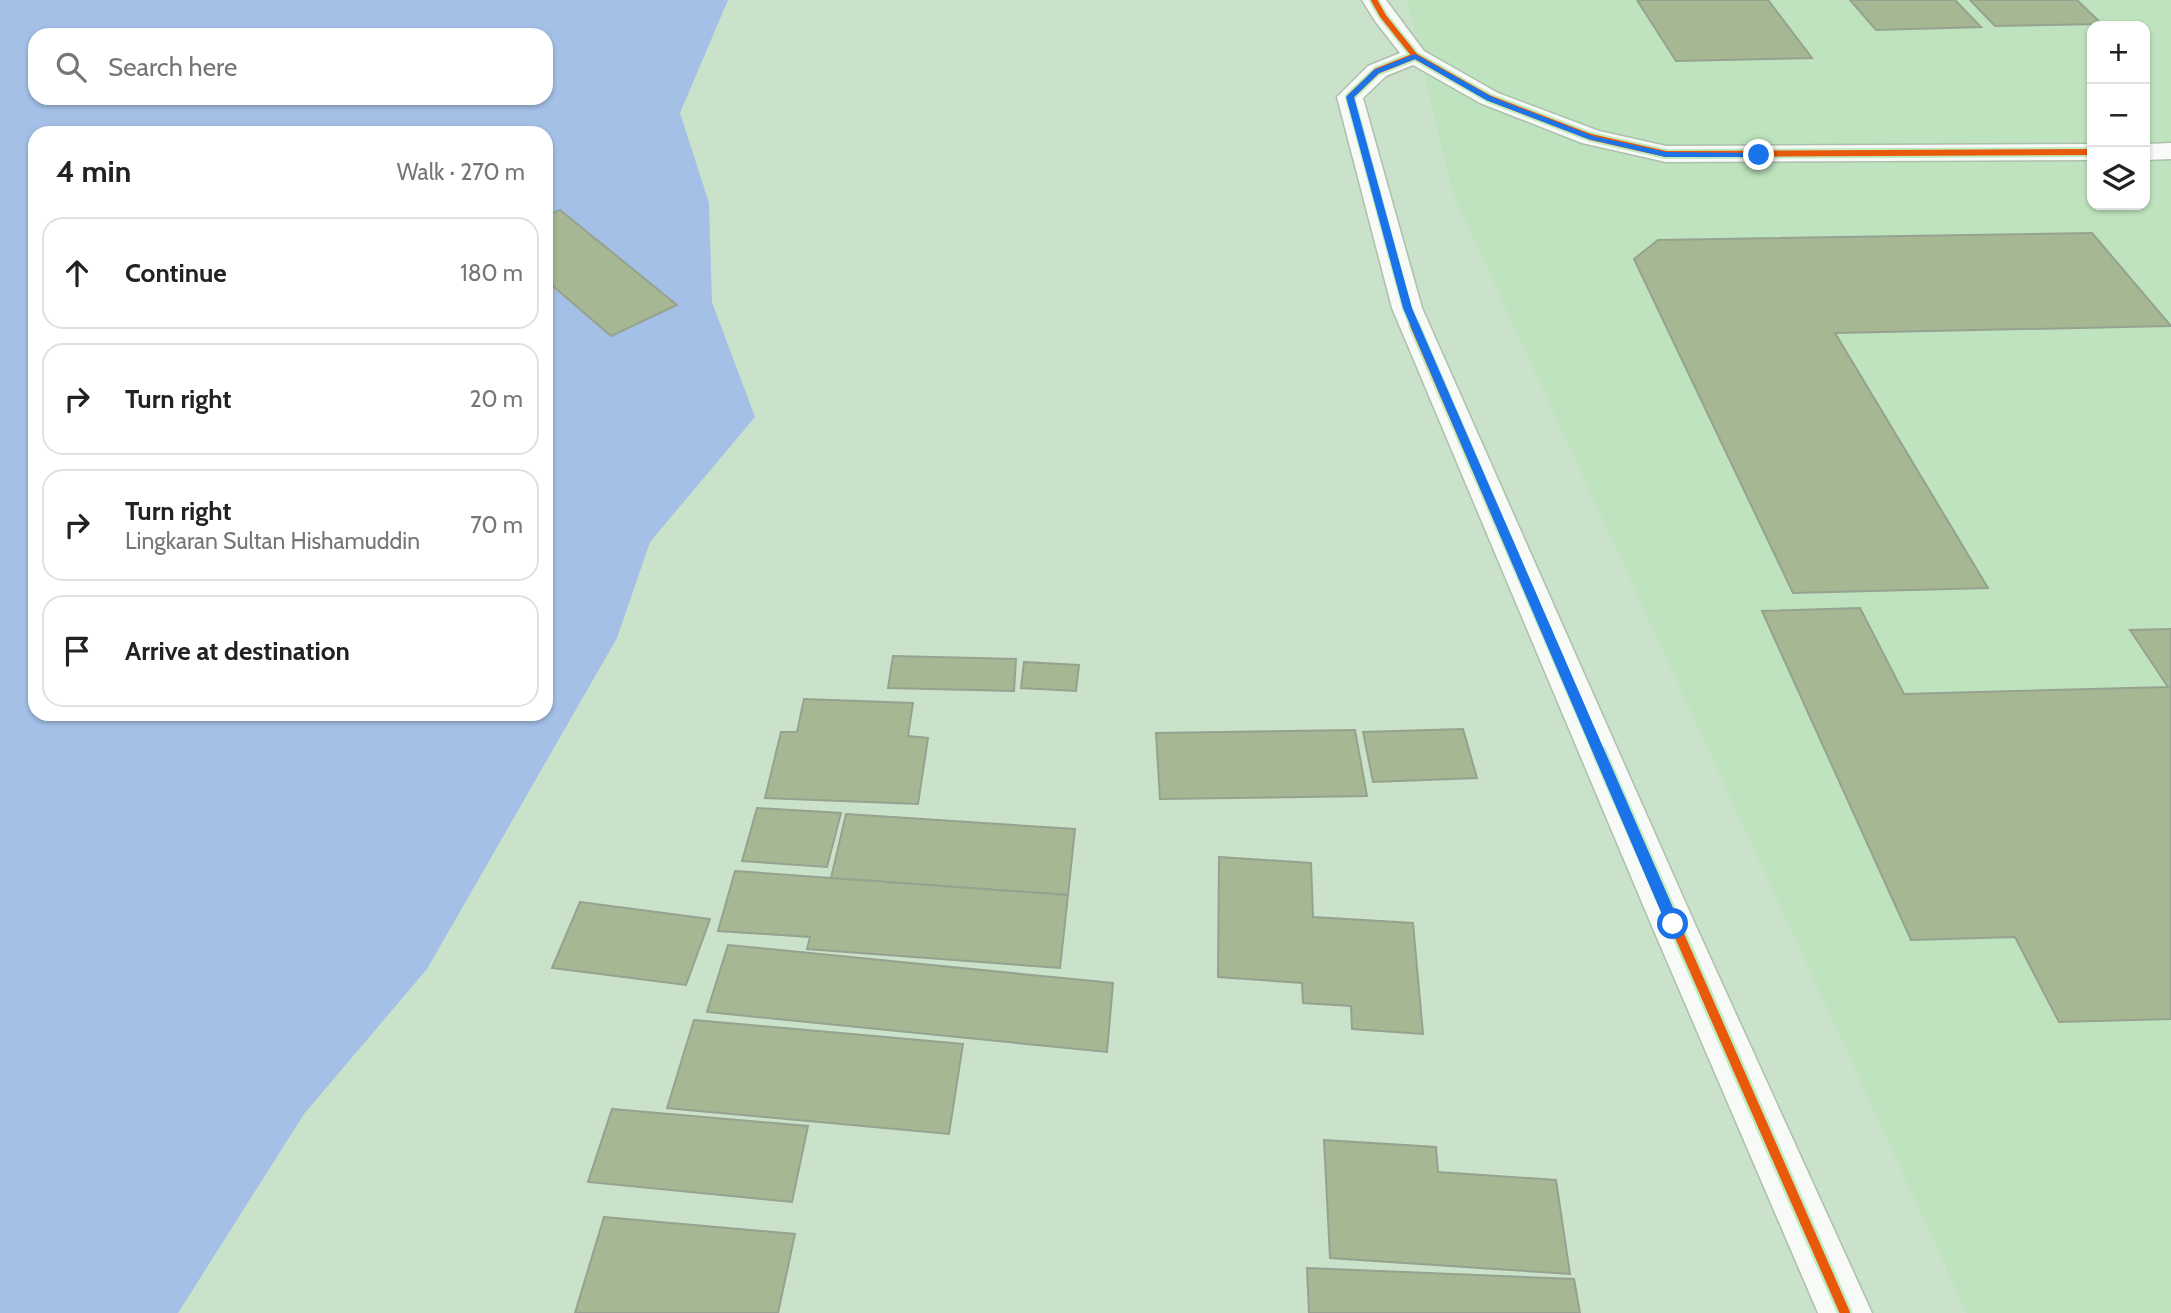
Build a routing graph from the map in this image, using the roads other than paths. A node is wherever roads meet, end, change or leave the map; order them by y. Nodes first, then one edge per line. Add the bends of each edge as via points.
1 (1374, 0) edge
2 (1415, 56) junction
3 (2171, 151) edge
4 (2087, 152) edge
5 (2150, 152) edge
6 (1845, 1313) edge

1 - 2 street
2 - 4 street via 1489,99 1591,137 1666,154
2 - 6 street via 1377,71 1350,97 1407,308
3 - 5 street

